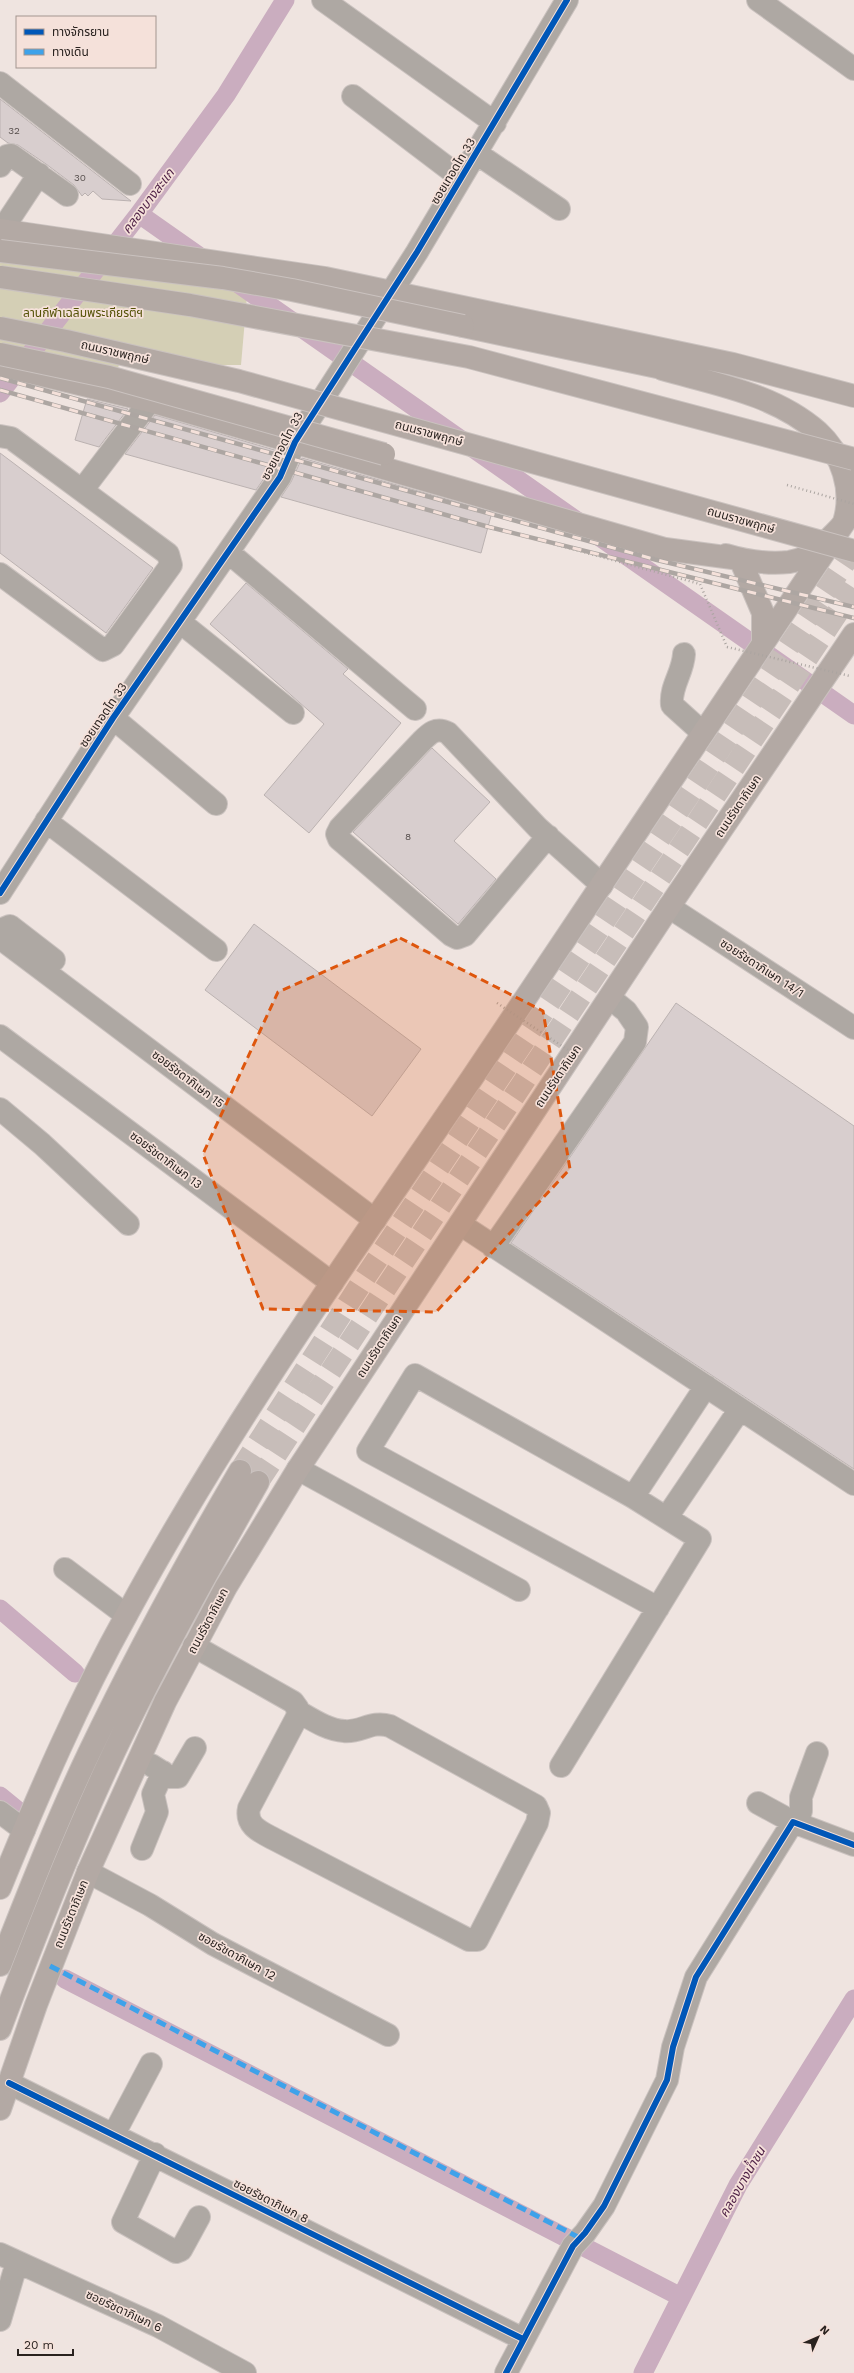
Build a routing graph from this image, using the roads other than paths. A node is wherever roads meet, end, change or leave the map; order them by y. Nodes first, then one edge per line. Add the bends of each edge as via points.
1 (323, 0) edge
2 (567, 0) edge
3 (758, 0) edge
4 (854, 69) edge
5 (0, 83) edge
6 (353, 96) dead end
7 (495, 123) junction
8 (476, 153) junction
9 (0, 166) edge
10 (39, 174) junction
11 (462, 178) junction
12 (130, 184) dead end
13 (67, 195) dead end
14 (559, 209) dead end
15 (1, 237) edge
16 (0, 277) edge
17 (389, 291) junction
18 (0, 328) edge
19 (2, 362) edge
20 (662, 369) junction
21 (854, 396) edge
22 (150, 401) junction
23 (0, 436) edge
24 (294, 442) junction
25 (854, 459) edge
26 (83, 490) junction
27 (852, 514) edge
28 (854, 551) edge
29 (228, 552) junction
30 (740, 559) junction
31 (0, 574) edge
32 (180, 622) junction
33 (854, 635) edge
34 (763, 640) junction
35 (684, 654) dead end
36 (415, 709) dead end
37 (293, 713) dead end
38 (113, 718) junction
39 (703, 734) junction
40 (216, 804) dead end
41 (46, 821) junction
42 (548, 836) junction
43 (602, 885) junction
44 (0, 892) edge
45 (669, 907) junction
46 (0, 930) edge
47 (0, 938) edge
48 (216, 950) dead end
49 (610, 998) junction
50 (854, 1028) edge
51 (0, 1036) edge
52 (192, 1065) dead end
53 (0, 1109) edge
54 (375, 1220) junction
55 (128, 1224) dead end
56 (460, 1224) junction
57 (493, 1247) junction
58 (332, 1283) junction
59 (706, 1386) junction
60 (740, 1408) junction
61 (298, 1469) junction
62 (240, 1471) tunnel mouth
63 (258, 1482) tunnel mouth
64 (854, 1484) edge
65 (633, 1497) junction
66 (667, 1516) junction
67 (65, 1569) dead end
68 (519, 1590) dead end
69 (658, 1608) junction
70 (126, 1615) junction
71 (194, 1646) junction
72 (299, 1712) junction
73 (195, 1748) dead end
74 (817, 1753) dead end
75 (138, 1758) junction
76 (561, 1766) dead end
77 (163, 1772) junction
78 (758, 1803) dead end
79 (0, 1812) edge
80 (795, 1823) junction
81 (24, 1830) junction
82 (854, 1845) edge
83 (142, 1849) dead end
84 (88, 1872) junction
85 (0, 1888) edge
86 (0, 1965) edge
87 (0, 2030) edge
88 (388, 2035) dead end
89 (151, 2064) dead end
90 (9, 2083) junction
91 (0, 2110) edge
92 (114, 2134) junction
93 (155, 2154) junction
94 (199, 2217) dead end
95 (8, 2258) edge
96 (0, 2320) edge
97 (523, 2339) junction
98 (245, 2373) edge
99 (506, 2373) edge

1 - 7 street
2 - 7 street, ซอยเทอดไท 33
3 - 4 street
5 - 12 street
6 - 11 street
7 - 8 street, ซอยเทอดไท 33
8 - 11 street, ซอยเทอดไท 33
8 - 14 street
9 - 10 street via 9,154
10 - 13 street
10 - 15 street
11 - 17 street, ซอยเทอดไท 33 via 417,252
15 - 17 main road via 128,247 325,278
15 - 20 main road, bridge via 292,290
16 - 25 main road, bridge via 190,304 469,357
17 - 21 main road via 733,364
17 - 24 street, ซอยเทอดไท 33
18 - 28 main road, ถนนราชพฤกษ์, bridge via 240,381
19 - 22 main road via 39,375
19 - 30 main road, bridge via 109,377 384,454
20 - 21 main road via 782,389
20 - 27 main road via 765,399 786,410 818,433 842,461 850,480
22 - 24 main road
22 - 26 street
23 - 26 street via 11,438
24 - 29 street, ซอยเทอดไท 33 via 280,477
24 - 30 main road via 665,549
26 - 31 street via 168,554 171,562 170,569 112,647 99,648
27 - 30 main road via 820,548 806,556 790,562
27 - 34 main road
29 - 32 street, ซอยเทอดไท 33
29 - 36 street
30 - 34 main road via 763,613
32 - 37 street
32 - 38 street, ซอยเทอดไท 33
33 - 45 main road, ถนนรัชดาภิเษก
34 - 39 main road
35 - 39 street via 684,665 671,694 672,705
38 - 40 street
38 - 41 street, ซอยเทอดไท 33
39 - 43 main road
41 - 44 street, ซอยเทอดไท 33
41 - 48 street
42 - 42 street via 448,733 440,730 433,731 420,743 337,834 339,839 457,938 465,935
42 - 43 street
43 - 54 main road
45 - 49 main road, ถนนรัชดาภิเษก
45 - 50 street, ซอยรัชดาภิเษก 14/1
46 - 52 street via 10,926
47 - 54 street, ซอยรัชดาภิเษก 15
49 - 56 main road, ถนนรัชดาภิเษก
49 - 57 street via 626,1011 637,1027 635,1042
51 - 58 street, ซอยรัชดาภิเษก 13
53 - 55 street via 42,1144
54 - 58 main road
56 - 57 street
56 - 61 main road, ถนนรัชดาภิเษก
57 - 59 street
58 - 70 main road via 204,1480
59 - 60 street
59 - 65 street
60 - 64 street
60 - 66 street
61 - 68 street
61 - 71 main road, ถนนรัชดาภิเษก via 237,1568
62 - 86 main road via 154,1624 88,1754
63 - 87 main road via 161,1658 107,1767 68,1854
65 - 66 street
65 - 69 street via 415,1375 368,1451
66 - 69 street via 700,1539
67 - 70 street
69 - 76 street
70 - 81 main road via 56,1755
71 - 72 street via 293,1702
71 - 75 main road, ถนนรัชดาภิเษก
72 - 72 street via 249,1808 248,1817 251,1823 288,1847 469,1940 477,1940 537,1823 539,1816 534,1804 390,1726 377,1723 345,1732 325,1726
73 - 77 street via 178,1777
74 - 80 street via 800,1797 801,1811
75 - 77 street
75 - 84 main road, ถนนรัชดาภิเษก
77 - 83 street via 153,1794 157,1812
78 - 80 street
79 - 81 street
80 - 82 street
80 - 97 street via 696,1977 673,2047 667,2080 604,2206 576,2243
81 - 85 main road
84 - 88 street, ซอยรัชดาภิเษก 12 via 150,1905 213,1944
84 - 90 main road, ถนนรัชดาภิเษก via 43,1985
89 - 92 street
90 - 91 main road, ถนนรัชดาภิเษก
90 - 92 street, ซอยรัชดาภิเษก 8
92 - 93 street, ซอยรัชดาภิเษก 8
93 - 94 street via 123,2222 176,2252 181,2250
93 - 97 street, ซอยรัชดาภิเษก 8 via 329,2244
95 - 96 street
95 - 98 street, ซอยรัชดาภิเษก 6 via 158,2326
97 - 99 street

